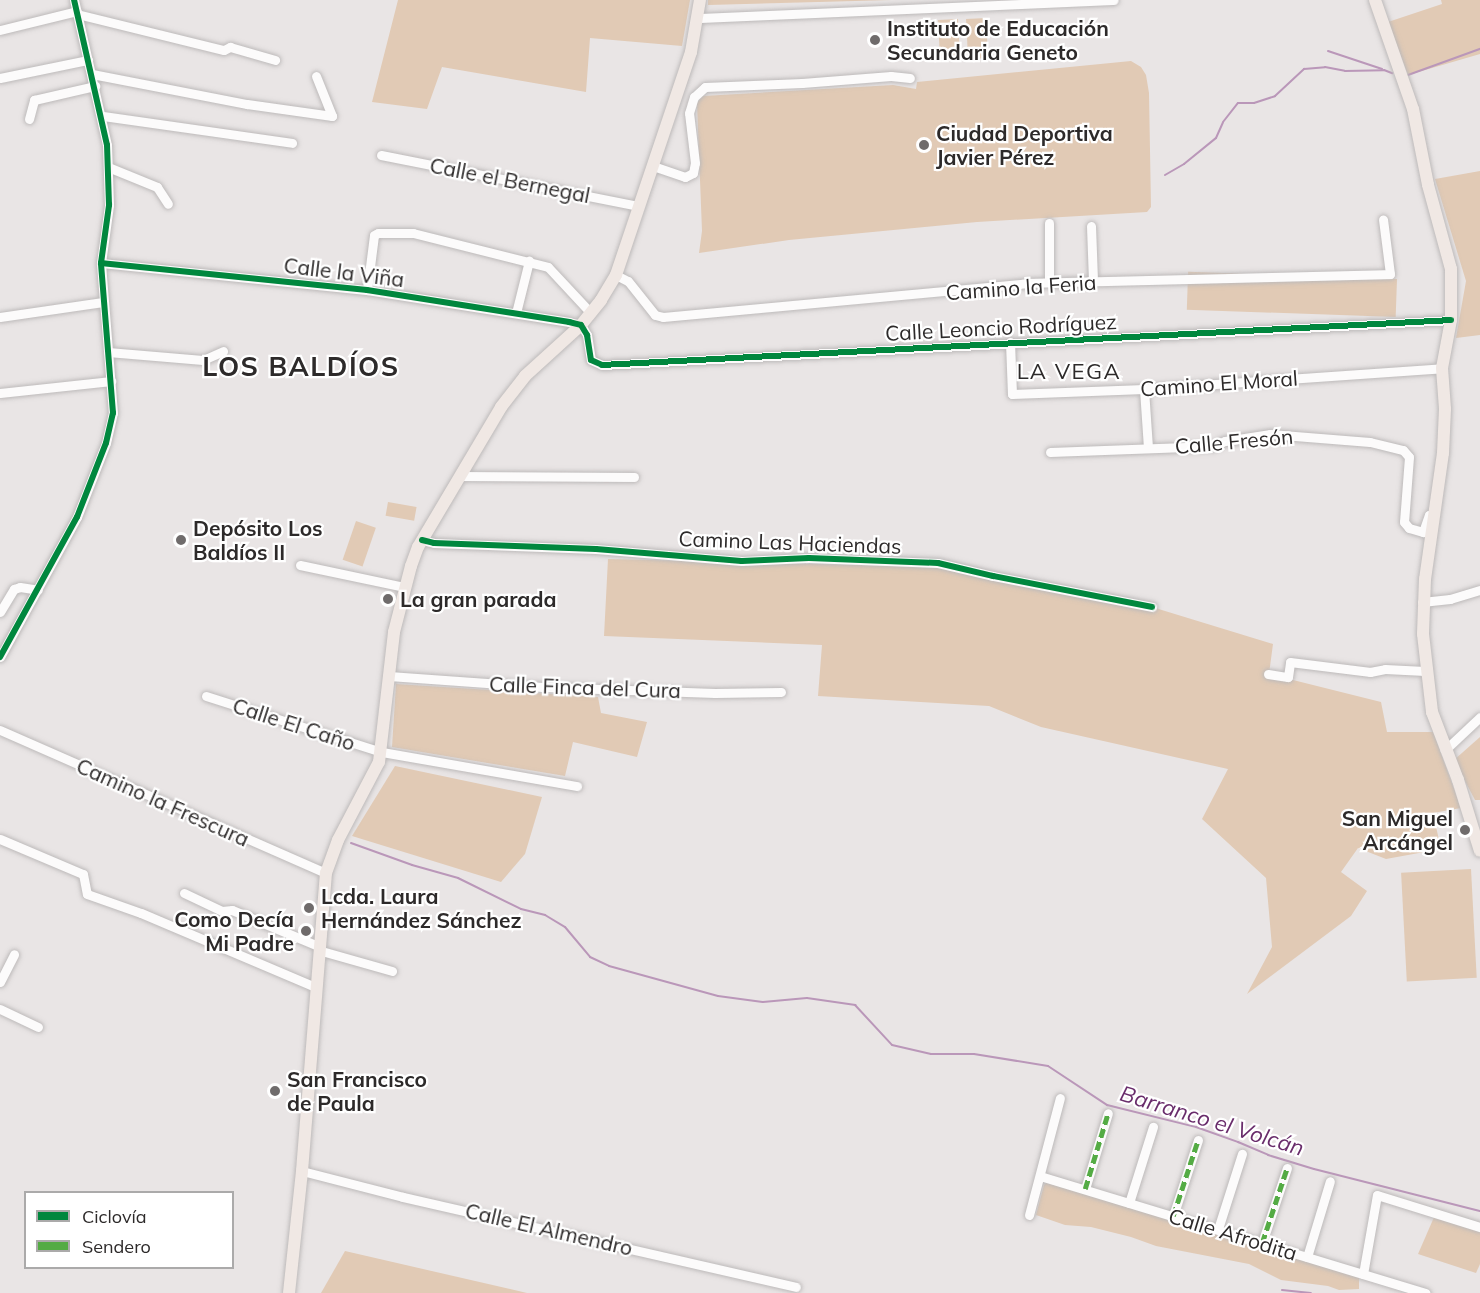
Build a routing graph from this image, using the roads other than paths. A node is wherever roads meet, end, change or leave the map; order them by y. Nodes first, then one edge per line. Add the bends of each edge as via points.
1 (74, 0) edge
2 (700, 0) edge
3 (1114, 0) edge
4 (1375, 0) edge
5 (77, 13) junction
6 (699, 18) junction
7 (0, 30) edge
8 (88, 60) junction
9 (275, 60) dead end
10 (92, 74) junction
11 (316, 76) dead end
12 (0, 78) edge
13 (910, 78) dead end
14 (94, 86) junction
15 (103, 116) junction
16 (29, 120) dead end
17 (292, 143) dead end
18 (381, 154) dead end
19 (653, 166) junction
20 (108, 167) junction
21 (168, 204) dead end
22 (639, 206) junction
23 (1383, 219) dead end
24 (1049, 223) dead end
25 (1091, 226) dead end
26 (529, 261) junction
27 (101, 263) junction
28 (616, 275) junction
29 (1093, 281) junction
30 (1049, 282) junction
31 (367, 290) junction
32 (103, 302) junction
33 (590, 312) junction
34 (516, 313) junction
35 (0, 317) edge
36 (1451, 320) junction
37 (581, 325) junction
38 (1010, 342) junction
39 (223, 351) dead end
40 (108, 352) junction
41 (1442, 368) junction
42 (111, 381) junction
43 (1144, 389) junction
44 (0, 393) edge
45 (1148, 448) junction
46 (1050, 452) dead end
47 (459, 476) junction
48 (634, 477) dead end
49 (1434, 516) junction
50 (422, 540) junction
51 (300, 565) dead end
52 (404, 587) junction
53 (38, 590) junction
54 (1480, 590) edge
55 (1422, 602) junction
56 (1152, 607) dead end
57 (0, 612) edge
58 (0, 657) edge
59 (1425, 671) junction
60 (1268, 674) dead end
61 (389, 676) junction
62 (781, 692) dead end
63 (206, 696) dead end
64 (1480, 717) edge
65 (0, 730) edge
66 (1445, 750) junction
67 (382, 752) junction
68 (576, 786) dead end
69 (0, 839) edge
70 (1480, 850) edge
71 (326, 873) junction
72 (184, 893) dead end
73 (318, 948) junction
74 (15, 954) dead end
75 (392, 971) dead end
76 (0, 982) edge
77 (315, 987) junction
78 (0, 1009) edge
79 (38, 1027) dead end
80 (1060, 1098) dead end
81 (1108, 1113) dead end
82 (1153, 1127) dead end
83 (1198, 1140) dead end
84 (1242, 1154) dead end
85 (1287, 1168) dead end
86 (302, 1170) junction
87 (1040, 1176) junction
88 (1330, 1181) dead end
89 (1085, 1190) junction
90 (1129, 1203) junction
91 (1029, 1215) dead end
92 (1173, 1216) junction
93 (1480, 1227) edge
94 (1218, 1229) junction
95 (1262, 1243) junction
96 (1307, 1257) junction
97 (1363, 1274) junction
98 (796, 1287) dead end
99 (289, 1293) edge
100 (1426, 1293) edge

1 - 5 street
2 - 6 main road
3 - 6 street
4 - 36 main road via 1413,109 1446,247 1452,282
5 - 7 street
5 - 8 street
5 - 9 street
6 - 19 main road
8 - 10 street
8 - 12 street
10 - 11 street via 332,116
10 - 14 street
13 - 19 street via 705,87 694,97 689,114 693,172 685,177
14 - 15 street
14 - 16 street via 34,100
15 - 17 street
15 - 20 street
18 - 22 street, Calle el Bernegal
19 - 22 main road
20 - 21 street via 157,187
20 - 27 street via 109,205
22 - 28 main road
23 - 29 street, Camino la Feria via 1390,274
24 - 30 street
25 - 29 street
26 - 31 street via 413,234 378,232 374,236
26 - 33 street via 557,274
26 - 34 street
27 - 31 street, Calle la Viña
27 - 32 street
28 - 30 street, Camino la Feria via 628,282 655,315 663,317
28 - 33 main road
29 - 30 street, Camino la Feria
31 - 34 street, Calle la Viña
32 - 35 street
32 - 40 street
33 - 37 main road
34 - 37 street, Calle la Viña
36 - 38 street, Calle Leoncio Rodríguez
36 - 41 main road
37 - 38 street, Calle Leoncio Rodríguez via 591,360 602,365
37 - 47 main road via 525,376
38 - 43 street, Camino El Moral via 1012,394
39 - 40 street via 203,360
40 - 42 street
41 - 43 street, Camino El Moral
41 - 49 main road via 1445,430
42 - 44 street
42 - 53 street via 113,413 106,443 77,517
43 - 45 street
45 - 46 street, Calle Fresón
45 - 49 street, Calle Fresón via 1213,446 1270,434 1370,442 1403,450 1409,457 1404,522 1409,528 1423,532 1429,515
47 - 48 street
47 - 50 main road
49 - 55 main road
50 - 52 main road
50 - 56 street, Camino Las Haciendas via 742,561 798,557 938,563
51 - 52 street
52 - 61 main road
53 - 57 street via 14,589
53 - 58 street
54 - 55 street
55 - 59 main road
59 - 60 street via 1370,672 1290,662 1288,677
59 - 66 main road via 1432,712
61 - 62 street, Calle Finca del Cura via 543,687
61 - 67 main road
63 - 67 street, Calle El Caño
64 - 66 street
65 - 71 street, Camino la Frescura
66 - 70 main road
67 - 68 street, Calle El Caño
67 - 71 main road
69 - 77 street via 83,874 87,894
71 - 73 main road
72 - 73 street
73 - 75 street
73 - 77 main road
74 - 76 street
77 - 86 main road
78 - 79 street
80 - 87 street
81 - 89 street
82 - 90 street
83 - 92 street
84 - 94 street
85 - 95 street
86 - 98 street, Calle El Almendro
86 - 99 main road
87 - 89 street, Calle Afrodita
87 - 91 street
88 - 96 street
89 - 90 street, Calle Afrodita
90 - 92 street, Calle Afrodita
92 - 94 street, Calle Afrodita
93 - 97 street via 1377,1196
94 - 95 street, Calle Afrodita
95 - 96 street, Calle Afrodita
96 - 97 street, Calle Afrodita
97 - 100 street, Calle Afrodita

